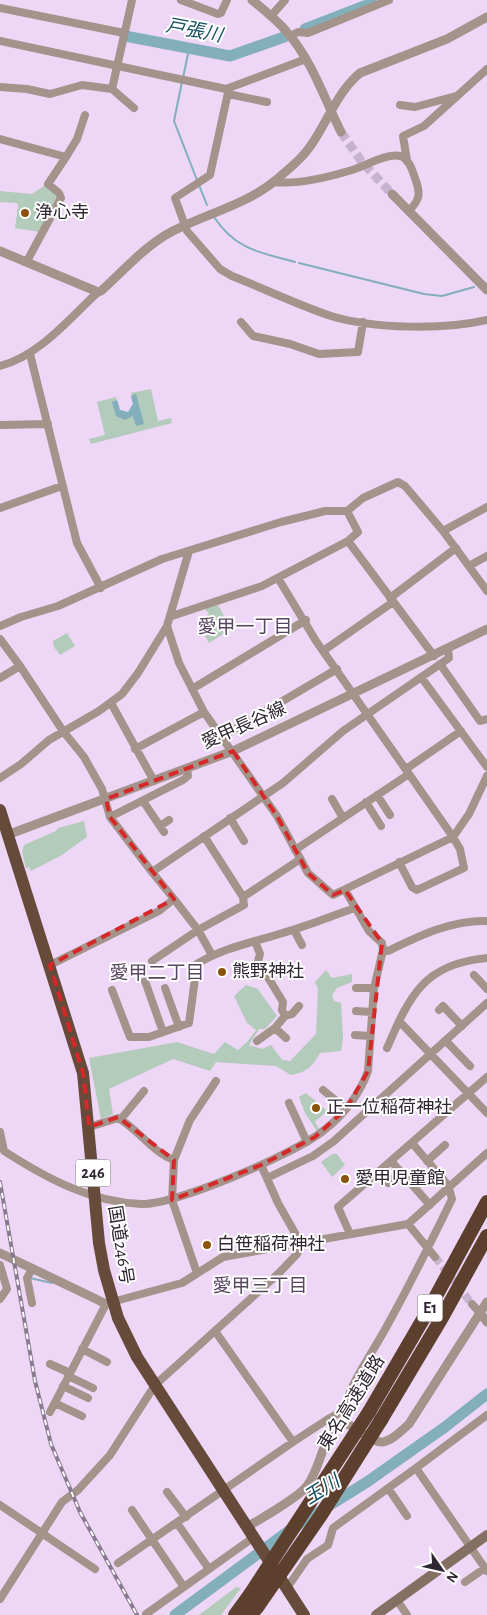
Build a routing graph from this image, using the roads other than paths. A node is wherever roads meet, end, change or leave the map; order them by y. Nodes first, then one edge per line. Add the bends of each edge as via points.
1 (132, 0) edge
2 (181, 0) edge
3 (227, 0) edge
4 (252, 0) edge
5 (285, 0) edge
6 (389, 0) edge
7 (0, 8) edge
8 (271, 16) junction
9 (487, 17) edge
10 (124, 35) junction
11 (290, 36) junction
12 (0, 41) edge
13 (306, 59) junction
14 (118, 66) junction
15 (487, 68) edge
16 (0, 87) edge
17 (112, 89) junction
18 (229, 91) junction
19 (458, 96) junction
20 (267, 102) dead end
21 (400, 105) dead end
22 (134, 108) dead end
23 (331, 111) junction
24 (85, 115) dead end
25 (342, 132) tunnel mouth
26 (0, 139) edge
27 (66, 157) junction
28 (408, 161) junction
29 (274, 182) junction
30 (392, 194) tunnel mouth
31 (408, 211) junction
32 (184, 225) junction
33 (0, 252) edge
34 (27, 261) junction
35 (487, 290) edge
36 (98, 292) junction
37 (487, 320) edge
38 (241, 322) dead end
39 (363, 322) junction
40 (30, 354) junction
41 (0, 366) edge
42 (0, 424) edge
43 (48, 424) junction
44 (62, 486) junction
45 (487, 507) edge
46 (0, 508) edge
47 (347, 511) junction
48 (443, 531) junction
49 (348, 540) junction
50 (456, 548) junction
51 (188, 551) junction
52 (487, 556) edge
53 (469, 566) junction
54 (278, 578) junction
55 (101, 588) junction
56 (487, 591) edge
57 (391, 600) junction
58 (172, 616) junction
59 (306, 620) junction
60 (0, 626) edge
61 (167, 626) junction
62 (487, 629) edge
63 (0, 639) edge
64 (448, 649) junction
65 (323, 652) junction
66 (434, 656) junction
67 (440, 664) junction
68 (20, 666) junction
69 (337, 669) junction
70 (421, 677) junction
71 (0, 678) edge
72 (192, 689) junction
73 (355, 693) junction
74 (111, 703) junction
75 (204, 712) junction
76 (368, 714) junction
77 (487, 719) edge
78 (63, 731) junction
79 (461, 731) junction
80 (223, 736) junction
81 (136, 749) junction
82 (233, 751) junction
83 (487, 767) edge
84 (187, 769) junction
85 (407, 772) junction
86 (487, 776) edge
87 (0, 778) edge
88 (154, 781) junction
89 (263, 795) junction
90 (377, 795) junction
91 (106, 799) junction
92 (332, 799) dead end
93 (143, 801) junction
94 (366, 802) junction
95 (0, 810) edge
96 (390, 812) dead end
97 (110, 817) junction
98 (230, 818) junction
99 (343, 818) junction
100 (169, 820) dead end
101 (380, 822) dead end
102 (204, 836) junction
103 (4, 837) edge
104 (453, 837) junction
105 (244, 841) dead end
106 (295, 850) junction
107 (300, 860) junction
108 (399, 862) junction
109 (152, 872) junction
110 (345, 890) junction
111 (243, 897) junction
112 (174, 899) junction
113 (354, 908) junction
114 (487, 921) edge
115 (198, 930) junction
116 (294, 930) junction
117 (255, 941) junction
118 (302, 945) dead end
119 (383, 950) junction
120 (212, 955) junction
121 (487, 958) edge
122 (152, 960) dead end
123 (50, 965) junction
124 (474, 976) dead end
125 (145, 981) dead end
126 (165, 988) dead end
127 (356, 988) dead end
128 (374, 988) junction
129 (487, 989) edge
130 (112, 990) dead end
131 (487, 1003) edge
132 (299, 1006) dead end
133 (443, 1006) dead end
134 (356, 1011) dead end
135 (372, 1012) junction
136 (285, 1016) junction
137 (399, 1021) junction
138 (462, 1026) junction
139 (179, 1027) junction
140 (275, 1028) junction
141 (163, 1032) junction
142 (355, 1034) dead end
143 (370, 1036) junction
144 (286, 1038) dead end
145 (257, 1041) dead end
146 (446, 1041) junction
147 (387, 1048) dead end
148 (431, 1055) junction
149 (470, 1066) dead end
150 (487, 1077) edge
151 (216, 1081) dead end
152 (323, 1090) dead end
153 (141, 1092) dead end
154 (468, 1094) junction
155 (289, 1103) dead end
156 (346, 1108) junction
157 (487, 1113) edge
158 (120, 1119) junction
159 (89, 1126) junction
160 (0, 1132) edge
161 (315, 1137) junction
162 (307, 1142) junction
163 (412, 1143) junction
164 (445, 1146) dead end
165 (323, 1149) junction
166 (487, 1153) edge
167 (174, 1160) junction
168 (391, 1161) junction
169 (427, 1161) junction
170 (260, 1164) junction
171 (401, 1172) junction
172 (267, 1178) junction
173 (388, 1183) dead end
174 (450, 1188) junction
175 (95, 1197) junction
176 (172, 1200) junction
177 (487, 1202) edge
178 (278, 1203) junction
179 (430, 1205) junction
180 (269, 1207) dead end
181 (408, 1224) junction
182 (350, 1234) junction
183 (487, 1236) edge
184 (302, 1242) junction
185 (428, 1249) junction
186 (435, 1257) tunnel mouth
187 (0, 1258) edge
188 (32, 1269) junction
189 (197, 1272) junction
190 (0, 1300) edge
191 (487, 1302) edge
192 (109, 1303) junction
193 (32, 1304) dead end
194 (472, 1304) tunnel mouth
195 (480, 1313) junction
196 (487, 1322) edge
197 (215, 1331) junction
198 (82, 1349) junction
199 (107, 1362) dead end
200 (52, 1366) dead end
201 (69, 1375) junction
202 (155, 1385) junction
203 (63, 1386) junction
204 (93, 1388) dead end
205 (88, 1398) dead end
206 (55, 1403) junction
207 (50, 1412) dead end
208 (343, 1412) junction
209 (487, 1415) edge
210 (72, 1422) dead end
211 (342, 1423) junction
212 (293, 1442) junction
213 (416, 1468) junction
214 (388, 1488) junction
215 (223, 1491) junction
216 (167, 1492) dead end
217 (0, 1505) edge
218 (135, 1513) dead end
219 (407, 1516) dead end
220 (186, 1517) junction
221 (177, 1523) junction
222 (43, 1532) junction
223 (252, 1535) junction
224 (487, 1535) edge
225 (152, 1540) junction
226 (471, 1547) junction
227 (118, 1563) dead end
228 (96, 1568) dead end
229 (209, 1569) junction
230 (486, 1569) edge
231 (465, 1582) dead end
232 (184, 1587) junction
233 (289, 1592) junction
234 (0, 1599) edge
235 (397, 1600) junction
236 (146, 1614) edge
237 (235, 1615) edge
238 (251, 1615) edge
239 (304, 1615) edge
240 (376, 1615) edge
241 (407, 1615) edge

1 - 10 street
2 - 3 street via 218,14
4 - 8 street
5 - 8 street
6 - 11 street via 308,33 298,32
7 - 10 street
8 - 11 street
9 - 23 street via 447,39 360,74
10 - 14 street
11 - 13 street
12 - 14 street
13 - 18 street
13 - 23 street
14 - 17 street
14 - 18 street
15 - 19 street
16 - 17 street via 50,94 82,85
17 - 22 street
18 - 20 street
18 - 32 street via 210,175 175,198
19 - 21 street via 415,107
19 - 28 street via 424,126 403,136
23 - 25 street
23 - 29 street via 310,147
24 - 27 street via 77,139
26 - 27 street
27 - 34 street via 48,184 61,198
28 - 29 street via 400,156 389,157 344,172
28 - 31 street via 420,191 417,202
29 - 32 street
30 - 31 street
31 - 35 street
32 - 36 street via 153,244
32 - 39 street via 226,273 332,316
33 - 34 street
34 - 36 street
36 - 40 street
37 - 39 street via 433,327
38 - 39 street via 253,336 325,354 358,352
40 - 41 street
40 - 43 street
42 - 43 street
43 - 44 street
44 - 46 street
44 - 55 street via 77,543
45 - 48 street
47 - 48 street via 363,498 398,482
47 - 49 street via 358,532
47 - 51 street via 324,511
48 - 50 street
49 - 54 street
49 - 57 street
50 - 53 street
50 - 57 street
51 - 55 street via 162,559
51 - 58 street
52 - 53 street
53 - 56 street
54 - 58 street
54 - 59 street
55 - 60 street
57 - 65 street
57 - 66 street
58 - 61 street
59 - 65 street
59 - 72 street
61 - 72 street
61 - 74 street via 138,673
62 - 64 street, 愛甲長谷線
63 - 68 street
64 - 66 street, 愛甲長谷線
64 - 67 street via 449,658
65 - 69 street
66 - 73 street, 愛甲長谷線
67 - 70 street
67 - 77 street via 480,721
68 - 71 street
68 - 78 street
69 - 73 street
69 - 80 street
70 - 76 street
70 - 79 street
72 - 75 street
73 - 76 street
73 - 82 street, 愛甲長谷線
74 - 78 street
74 - 81 street
75 - 80 street
75 - 81 street
76 - 85 street
76 - 89 street via 343,731 283,783
78 - 87 street
78 - 91 street via 84,758
79 - 83 street
79 - 85 street
80 - 82 street
81 - 88 street
82 - 84 street, 愛甲長谷線
82 - 89 street
84 - 88 street, 愛甲長谷線
84 - 93 street via 188,776 183,780
85 - 90 street
85 - 104 street
86 - 104 street via 469,814
88 - 91 street, 愛甲長谷線
89 - 98 street
89 - 106 street
90 - 94 street
90 - 96 street
91 - 97 street
91 - 103 street, 愛甲長谷線
92 - 99 street
93 - 97 street
93 - 100 street via 162,829
94 - 99 street
94 - 101 street
95 - 103 highway, 国道246号 / 246
97 - 109 street
98 - 102 street
98 - 105 street
99 - 106 street
102 - 109 street
102 - 111 street
103 - 123 highway, 国道246号 / 246
104 - 108 street
104 - 108 street via 460,849 464,868 417,890 412,887
106 - 107 street
107 - 110 street via 308,873 333,895
107 - 111 street
108 - 110 street
109 - 112 street
110 - 113 street
111 - 115 street via 244,905
112 - 115 street
112 - 123 street via 159,910
113 - 116 street
113 - 119 street via 382,943
114 - 119 street via 452,925 426,933 388,952
115 - 120 street
115 - 122 street via 164,949
116 - 117 street
116 - 118 street
117 - 120 street
117 - 136 street via 260,954 258,961 283,1002
119 - 128 street
120 - 139 street via 197,964 191,1019
121 - 137 street via 457,963 433,975 414,992
123 - 159 highway, 国道246号 / 246 via 83,1073
124 - 129 street
125 - 141 street via 148,1002
126 - 139 street
127 - 128 street
128 - 135 street
130 - 141 street via 130,1037 149,1037
131 - 138 street
132 - 136 street
133 - 138 street
134 - 135 street
135 - 143 street
136 - 140 street
137 - 147 street
137 - 148 street
138 - 146 street
139 - 141 street
140 - 144 street
140 - 145 street
142 - 143 street
143 - 156 street via 366,1076
146 - 148 street
146 - 149 street
148 - 154 street
148 - 165 street
150 - 154 street
151 - 167 street via 190,1120
152 - 156 street
153 - 158 street
154 - 157 street
154 - 163 street
155 - 162 street
156 - 161 street via 335,1122
158 - 159 street
158 - 167 street
159 - 175 highway, 国道246号 / 246
160 - 175 street via 4,1151 42,1175
161 - 162 street
161 - 165 street
162 - 170 street
163 - 168 street
163 - 169 street
164 - 169 street
165 - 172 street
166 - 174 street
167 - 176 street
168 - 171 street
168 - 182 street via 338,1207
169 - 174 street
170 - 172 street
170 - 176 street
171 - 173 street
171 - 179 street
172 - 178 street
174 - 179 street
174 - 185 street via 452,1199
175 - 176 street via 142,1204
175 - 192 highway, 国道246号 / 246 via 98,1243
176 - 189 street
177 - 237 highway, 東名高速道路 / E1, bridge via 368,1412
178 - 180 street
178 - 184 street
179 - 181 street
181 - 182 street
181 - 185 street
182 - 184 street
183 - 238 highway, 東名高速道路 / E1, bridge via 381,1420 321,1515
184 - 189 street via 217,1259
184 - 197 street via 297,1254
185 - 186 street
185 - 208 street via 355,1382
187 - 188 street
187 - 190 street via 6,1289
188 - 192 street
188 - 193 street via 27,1278
189 - 192 street via 182,1283
191 - 195 street
192 - 198 street
192 - 202 highway, 国道246号 / 246
194 - 195 street
195 - 196 street
195 - 211 street via 416,1416 400,1433 381,1443 374,1443 350,1425
197 - 202 street
197 - 212 street
198 - 199 street
198 - 201 street
200 - 201 street
201 - 203 street
201 - 204 street
202 - 215 highway, 国道246号 / 246
202 - 222 street via 118,1444 78,1490 62,1502
203 - 205 street
203 - 206 street
206 - 207 street
206 - 210 street via 79,1415
208 - 211 street
208 - 212 street
209 - 213 street
211 - 223 street via 326,1442 305,1489
212 - 215 street
213 - 214 street
213 - 226 street
214 - 219 street
214 - 233 street via 333,1528 328,1545 307,1559 288,1585
215 - 220 street
215 - 223 highway, 国道246号 / 246
216 - 220 street
217 - 222 street
218 - 225 street
220 - 221 street
221 - 225 street
221 - 229 street
222 - 228 street
222 - 234 street
223 - 229 street
223 - 233 highway, 国道246号 / 246
224 - 226 main road
225 - 227 street via 135,1556
225 - 232 street
226 - 230 street
226 - 235 main road
229 - 232 street
230 - 231 street
232 - 236 street
233 - 239 highway, 国道246号 / 246
235 - 240 main road
235 - 241 street

